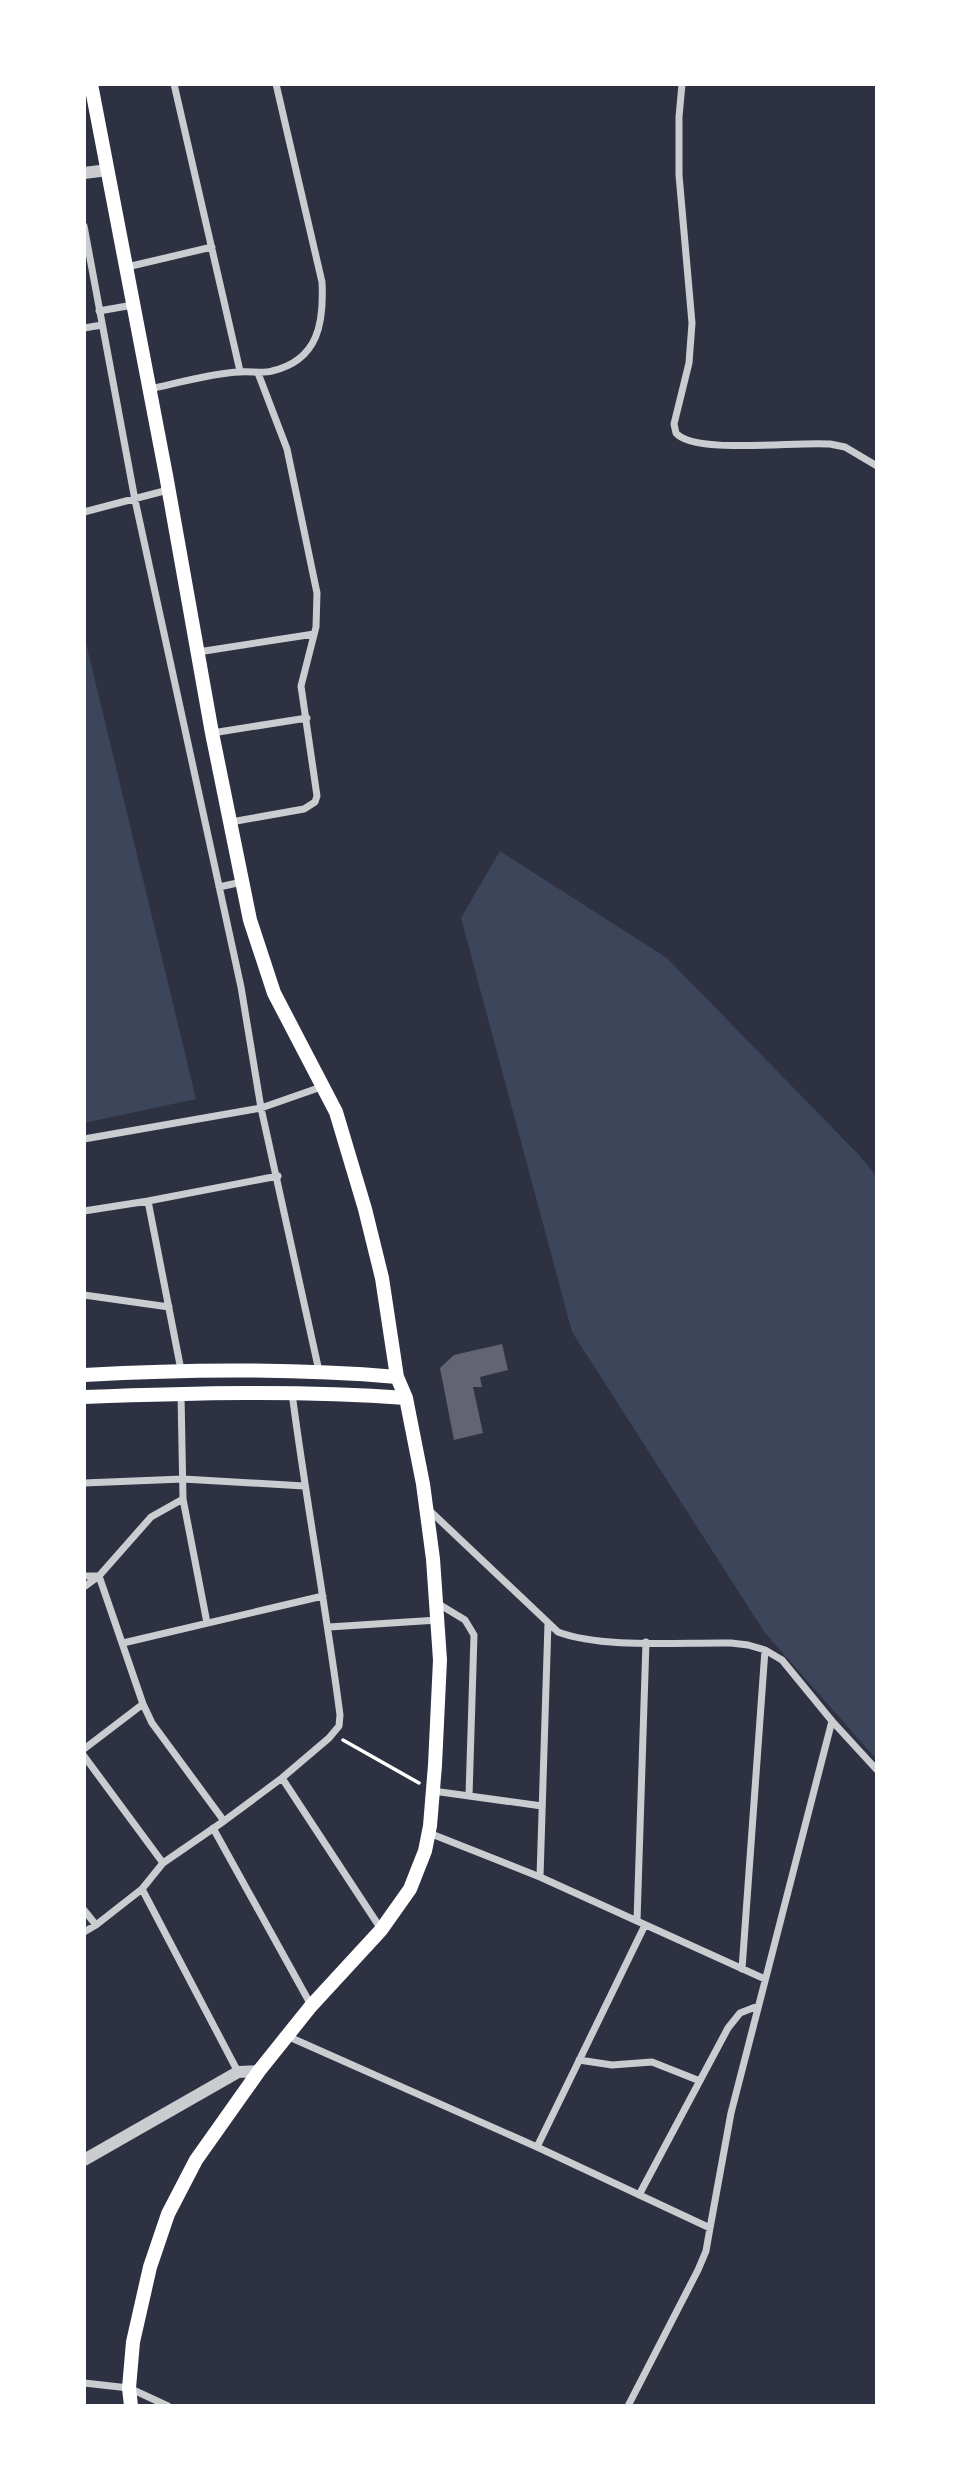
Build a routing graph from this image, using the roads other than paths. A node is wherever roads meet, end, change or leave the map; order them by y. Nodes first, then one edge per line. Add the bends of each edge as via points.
1 (91, 84) edge
2 (174, 84) edge
3 (276, 84) edge
4 (682, 84) edge
5 (108, 170) junction
6 (84, 173) edge
7 (84, 226) edge
8 (86, 247) edge
9 (212, 247) junction
10 (127, 267) junction
11 (134, 304) junction
12 (99, 311) junction
13 (102, 325) junction
14 (84, 328) edge
15 (240, 372) junction
16 (258, 373) junction
17 (150, 389) junction
18 (877, 466) edge
19 (169, 489) junction
20 (135, 500) junction
21 (84, 512) edge
22 (314, 634) junction
23 (198, 652) junction
24 (307, 718) junction
25 (212, 733) junction
26 (231, 822) junction
27 (242, 882) junction
28 (219, 887) junction
29 (324, 1086) junction
30 (261, 1108) junction
31 (84, 1139) edge
32 (278, 1176) junction
33 (148, 1201) junction
34 (84, 1211) edge
35 (84, 1294) edge
36 (169, 1307) junction
37 (222, 1369) junction
38 (181, 1370) junction
39 (319, 1371) junction
40 (84, 1375) edge
41 (397, 1377) junction
42 (225, 1392) junction
43 (292, 1392) junction
44 (181, 1393) junction
45 (84, 1397) edge
46 (406, 1398) junction
47 (183, 1479) junction
48 (84, 1483) edge
49 (304, 1486) junction
50 (183, 1499) junction
51 (425, 1506) junction
52 (84, 1576) edge
53 (99, 1576) junction
54 (84, 1587) edge
55 (323, 1596) junction
56 (436, 1603) junction
57 (438, 1620) junction
58 (207, 1623) junction
59 (548, 1623) junction
60 (329, 1627) junction
61 (646, 1642) junction
62 (123, 1643) junction
63 (765, 1650) junction
64 (143, 1704) junction
65 (832, 1721) junction
66 (84, 1749) edge
67 (84, 1756) edge
68 (877, 1770) edge
69 (282, 1778) junction
70 (433, 1791) junction
71 (468, 1796) junction
72 (542, 1806) junction
73 (224, 1821) junction
74 (213, 1828) junction
75 (429, 1833) junction
76 (163, 1863) junction
77 (540, 1877) junction
78 (142, 1889) junction
79 (84, 1910) edge
80 (641, 1923) junction
81 (96, 1925) junction
82 (381, 1930) junction
83 (84, 1932) edge
84 (742, 1969) junction
85 (765, 1979) junction
86 (312, 2006) junction
87 (758, 2006) junction
88 (287, 2036) junction
89 (579, 2060) junction
90 (259, 2071) junction
91 (239, 2072) junction
92 (700, 2081) junction
93 (537, 2147) junction
94 (84, 2160) edge
95 (639, 2195) junction
96 (710, 2228) junction
97 (84, 2383) edge
98 (129, 2388) junction
99 (131, 2406) edge
100 (168, 2406) edge
101 (628, 2406) edge

1 - 5 main road
2 - 9 street
3 - 16 street via 322,282 324,312 306,353 273,371
4 - 18 street via 679,175 692,323 676,433 688,442 715,445 830,443
5 - 6 street
5 - 10 main road
7 - 8 street
8 - 12 street
9 - 10 street
9 - 15 street
10 - 11 main road
11 - 12 street
11 - 17 main road
12 - 13 street
13 - 14 street
13 - 20 street
15 - 16 street
15 - 17 street
16 - 22 street via 287,449 301,511 317,593
17 - 19 main road
19 - 20 street
19 - 23 main road
20 - 21 street
20 - 28 street
22 - 23 street
22 - 24 street via 302,677
23 - 25 main road
24 - 25 street
24 - 26 street via 317,800 298,810
25 - 26 main road
26 - 27 main road
27 - 28 street
27 - 29 main road via 274,993
28 - 30 street
29 - 30 street
29 - 41 main road via 365,1209 382,1278
30 - 31 street
30 - 32 street
32 - 33 street
32 - 39 street
33 - 34 street
33 - 36 street
35 - 36 street
36 - 38 street
37 - 38 main road
37 - 39 main road
37 - 42 main road
38 - 40 main road
39 - 41 main road
41 - 46 main road
42 - 43 main road
42 - 44 main road
43 - 46 main road
43 - 49 street
44 - 45 main road
44 - 47 street
46 - 51 main road
47 - 48 street
47 - 49 street
47 - 50 street
49 - 55 street
50 - 53 street via 151,1517
50 - 58 street
51 - 56 main road
51 - 59 street
52 - 53 street
53 - 54 street
53 - 62 street
55 - 58 street
55 - 60 street
56 - 57 main road
56 - 71 street via 465,1620 474,1636
57 - 60 street
57 - 70 main road
58 - 62 street
59 - 61 street via 571,1636
59 - 72 street
60 - 69 street via 340,1720 333,1735
61 - 63 street via 731,1643
61 - 80 street
62 - 64 street
63 - 65 street via 782,1661
63 - 84 street
64 - 66 street
64 - 73 street
65 - 68 street
65 - 85 street
67 - 76 street
69 - 73 street
69 - 82 street
70 - 71 street
70 - 75 main road
71 - 72 street
72 - 77 street
73 - 74 street
74 - 76 street
74 - 86 street
75 - 77 street
75 - 82 main road via 410,1889
76 - 78 street
77 - 80 street
78 - 81 street
78 - 91 street
79 - 81 street
80 - 84 street
80 - 89 street
81 - 83 street
82 - 86 main road
84 - 85 street
85 - 87 street
86 - 88 main road
87 - 92 street via 732,2021
87 - 96 street via 731,2113
88 - 90 main road
88 - 93 street
89 - 92 street via 612,2065 652,2062
89 - 93 street
90 - 91 street
90 - 98 main road via 196,2160 168,2214 133,2342
91 - 94 street
92 - 95 street
93 - 95 street
95 - 96 street
96 - 101 street via 702,2262
97 - 98 street
98 - 99 main road
98 - 100 street

